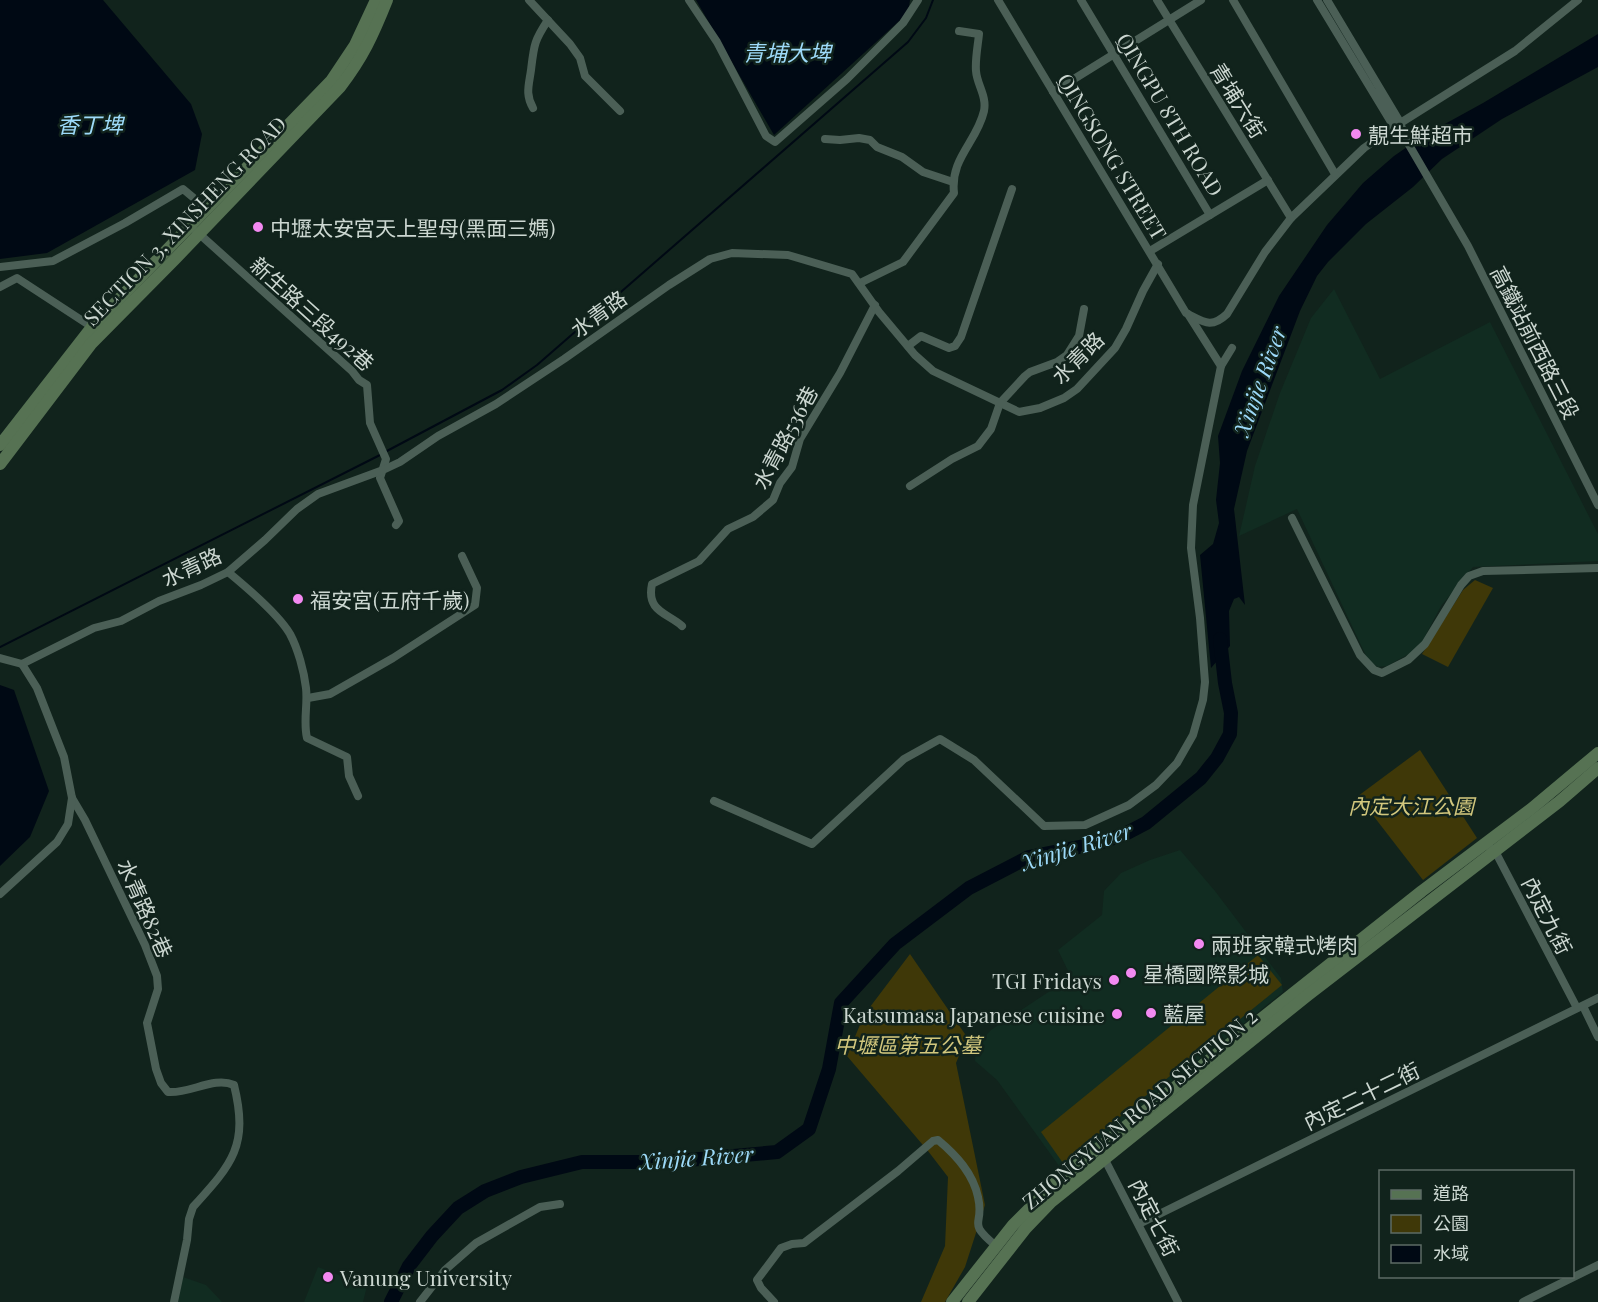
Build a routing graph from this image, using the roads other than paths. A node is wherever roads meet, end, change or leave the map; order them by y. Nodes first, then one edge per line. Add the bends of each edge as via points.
1 (376, 0) edge
2 (387, 0) edge
3 (529, 0) edge
4 (689, 0) edge
5 (918, 0) edge
6 (998, 0) edge
7 (1081, 0) edge
8 (1157, 0) edge
9 (1201, 0) edge
10 (1233, 0) edge
11 (1317, 0) edge
12 (1327, 0) edge
13 (1578, 0) edge
14 (548, 20) junction
15 (1169, 20) junction
16 (959, 32) dead end
17 (1115, 54) junction
18 (1053, 92) junction
19 (533, 108) dead end
20 (620, 111) dead end
21 (1397, 124) junction
22 (825, 139) dead end
23 (1335, 174) junction
24 (1268, 180) junction
25 (953, 182) junction
26 (1012, 189) dead end
27 (207, 209) junction
28 (1210, 215) junction
29 (1291, 218) junction
30 (195, 230) junction
31 (1150, 251) junction
32 (1158, 264) junction
33 (0, 267) edge
34 (860, 284) junction
35 (0, 287) edge
36 (875, 305) junction
37 (1084, 309) dead end
38 (1188, 314) junction
39 (92, 327) junction
40 (908, 346) junction
41 (1232, 348) dead end
42 (1221, 366) junction
43 (1000, 403) junction
44 (0, 445) edge
45 (0, 464) edge
46 (383, 470) junction
47 (910, 486) dead end
48 (1598, 505) edge
49 (1292, 518) dead end
50 (396, 525) dead end
51 (462, 556) dead end
52 (1598, 568) edge
53 (228, 572) junction
54 (682, 626) dead end
55 (0, 658) edge
56 (22, 664) junction
57 (308, 698) junction
58 (1598, 753) edge
59 (1598, 768) edge
60 (358, 796) dead end
61 (72, 798) junction
62 (714, 801) dead end
63 (1483, 844) junction
64 (1495, 851) junction
65 (0, 894) edge
66 (1598, 998) edge
67 (1580, 1007) junction
68 (1598, 1037) edge
69 (1101, 1154) junction
70 (560, 1204) dead end
71 (1139, 1224) junction
72 (996, 1246) junction
73 (1598, 1264) edge
74 (1574, 1276) edge
75 (1570, 1278) edge
76 (174, 1302) edge
77 (420, 1302) edge
78 (774, 1302) edge
79 (952, 1302) edge
80 (968, 1302) edge
81 (1178, 1302) edge
82 (1523, 1302) edge

1 - 27 main road via 355,45 331,81
2 - 30 main road, SECTION 3, XINSHENG ROAD via 359,62 340,87
3 - 14 street
4 - 5 street via 717,42 766,136 775,142 903,23
6 - 18 street, QINGSONG STREET
7 - 17 street, QINGPU 8TH ROAD
8 - 15 street, 青埔六街
9 - 15 street
10 - 23 street
11 - 21 street
12 - 21 street
13 - 21 street via 1515,51
14 - 19 street via 531,55 526,88
14 - 20 street via 580,58 585,76
15 - 17 street
15 - 24 street, 青埔六街
16 - 25 street via 979,33 976,72 985,99 977,131 958,161
17 - 18 street
17 - 28 street, QINGPU 8TH ROAD
18 - 31 street, QINGSONG STREET
21 - 23 street
21 - 48 street, 高鐵站前西路三段 via 1468,246
22 - 25 street via 870,140 923,172
23 - 29 street
24 - 28 street
24 - 29 street, 青埔六街
25 - 34 street via 954,193 903,261
26 - 40 street via 961,337 949,348 921,336
27 - 30 main road
27 - 33 street via 183,189 53,261
28 - 31 street
29 - 38 street via 1219,322 1206,323
30 - 39 main road
30 - 45 main road, SECTION 3, XINSHENG ROAD via 92,344
30 - 46 street, 新生路三段492巷 via 367,385 370,423 386,459
31 - 32 street, QINGSONG STREET
32 - 38 street, QINGSONG STREET
32 - 43 street, 水青路 via 1114,348 1077,388 1040,408 1019,412
34 - 36 street, 水青路
34 - 46 street, 水青路 via 852,274 788,255 732,253 710,259 496,404
35 - 39 street via 17,278
36 - 40 street, 水青路
36 - 54 street, 水青路536巷 via 800,439 792,467 773,500 753,518 728,530 699,561 652,584 650,593 658,609
37 - 43 street via 1079,336 1067,355 1030,372
38 - 42 street, QINGSONG STREET
39 - 44 main road
40 - 43 street, 水青路 via 933,371
41 - 42 street
42 - 62 street via 1193,505 1191,548 1200,618 1203,700 1193,735 1177,763 1156,785 1129,805 1084,825 1044,826 974,759 940,739 904,759 812,844
43 - 47 street via 991,429 978,446
46 - 50 street via 380,478 399,521
46 - 53 street, 水青路 via 318,494
49 - 52 street via 1360,655 1382,673 1408,660 1425,644 1469,576 1483,571
51 - 57 street via 477,588 475,605 330,694
53 - 56 street, 水青路 via 120,621 94,628
53 - 57 street via 290,634 305,676
55 - 56 street
56 - 61 street, 水青路82巷 via 37,688 64,757
57 - 60 street via 304,726 307,738 347,757 349,776
58 - 63 main road, ZHONGYUAN ROAD SECTION 2
59 - 64 main road, ZHONGYUAN ROAD SECTION 2
61 - 65 street via 68,824 57,842
61 - 76 street, 水青路82巷 via 157,976 158,989 147,1023 161,1083 168,1092 177,1093 225,1082 234,1086 239,1105 237,1150 190,1213
63 - 64 street
63 - 69 main road, ZHONGYUAN ROAD SECTION 2
64 - 67 street, 內定九街
64 - 69 main road, ZHONGYUAN ROAD SECTION 2
66 - 67 street, 內定二十二街
67 - 68 street, 內定九街
67 - 71 street, 內定二十二街
69 - 71 street, 內定七街
69 - 72 main road, ZHONGYUAN ROAD SECTION 2 via 1043,1194
69 - 80 main road, ZHONGYUAN ROAD SECTION 2 via 1026,1228
70 - 77 street via 540,1207 476,1243 445,1270
71 - 81 street, 內定七街
72 - 78 street via 977,1226 979,1201 967,1171 938,1140 933,1141 804,1243 781,1248 757,1280
72 - 79 main road, ZHONGYUAN ROAD SECTION 2
73 - 74 street
75 - 82 street

